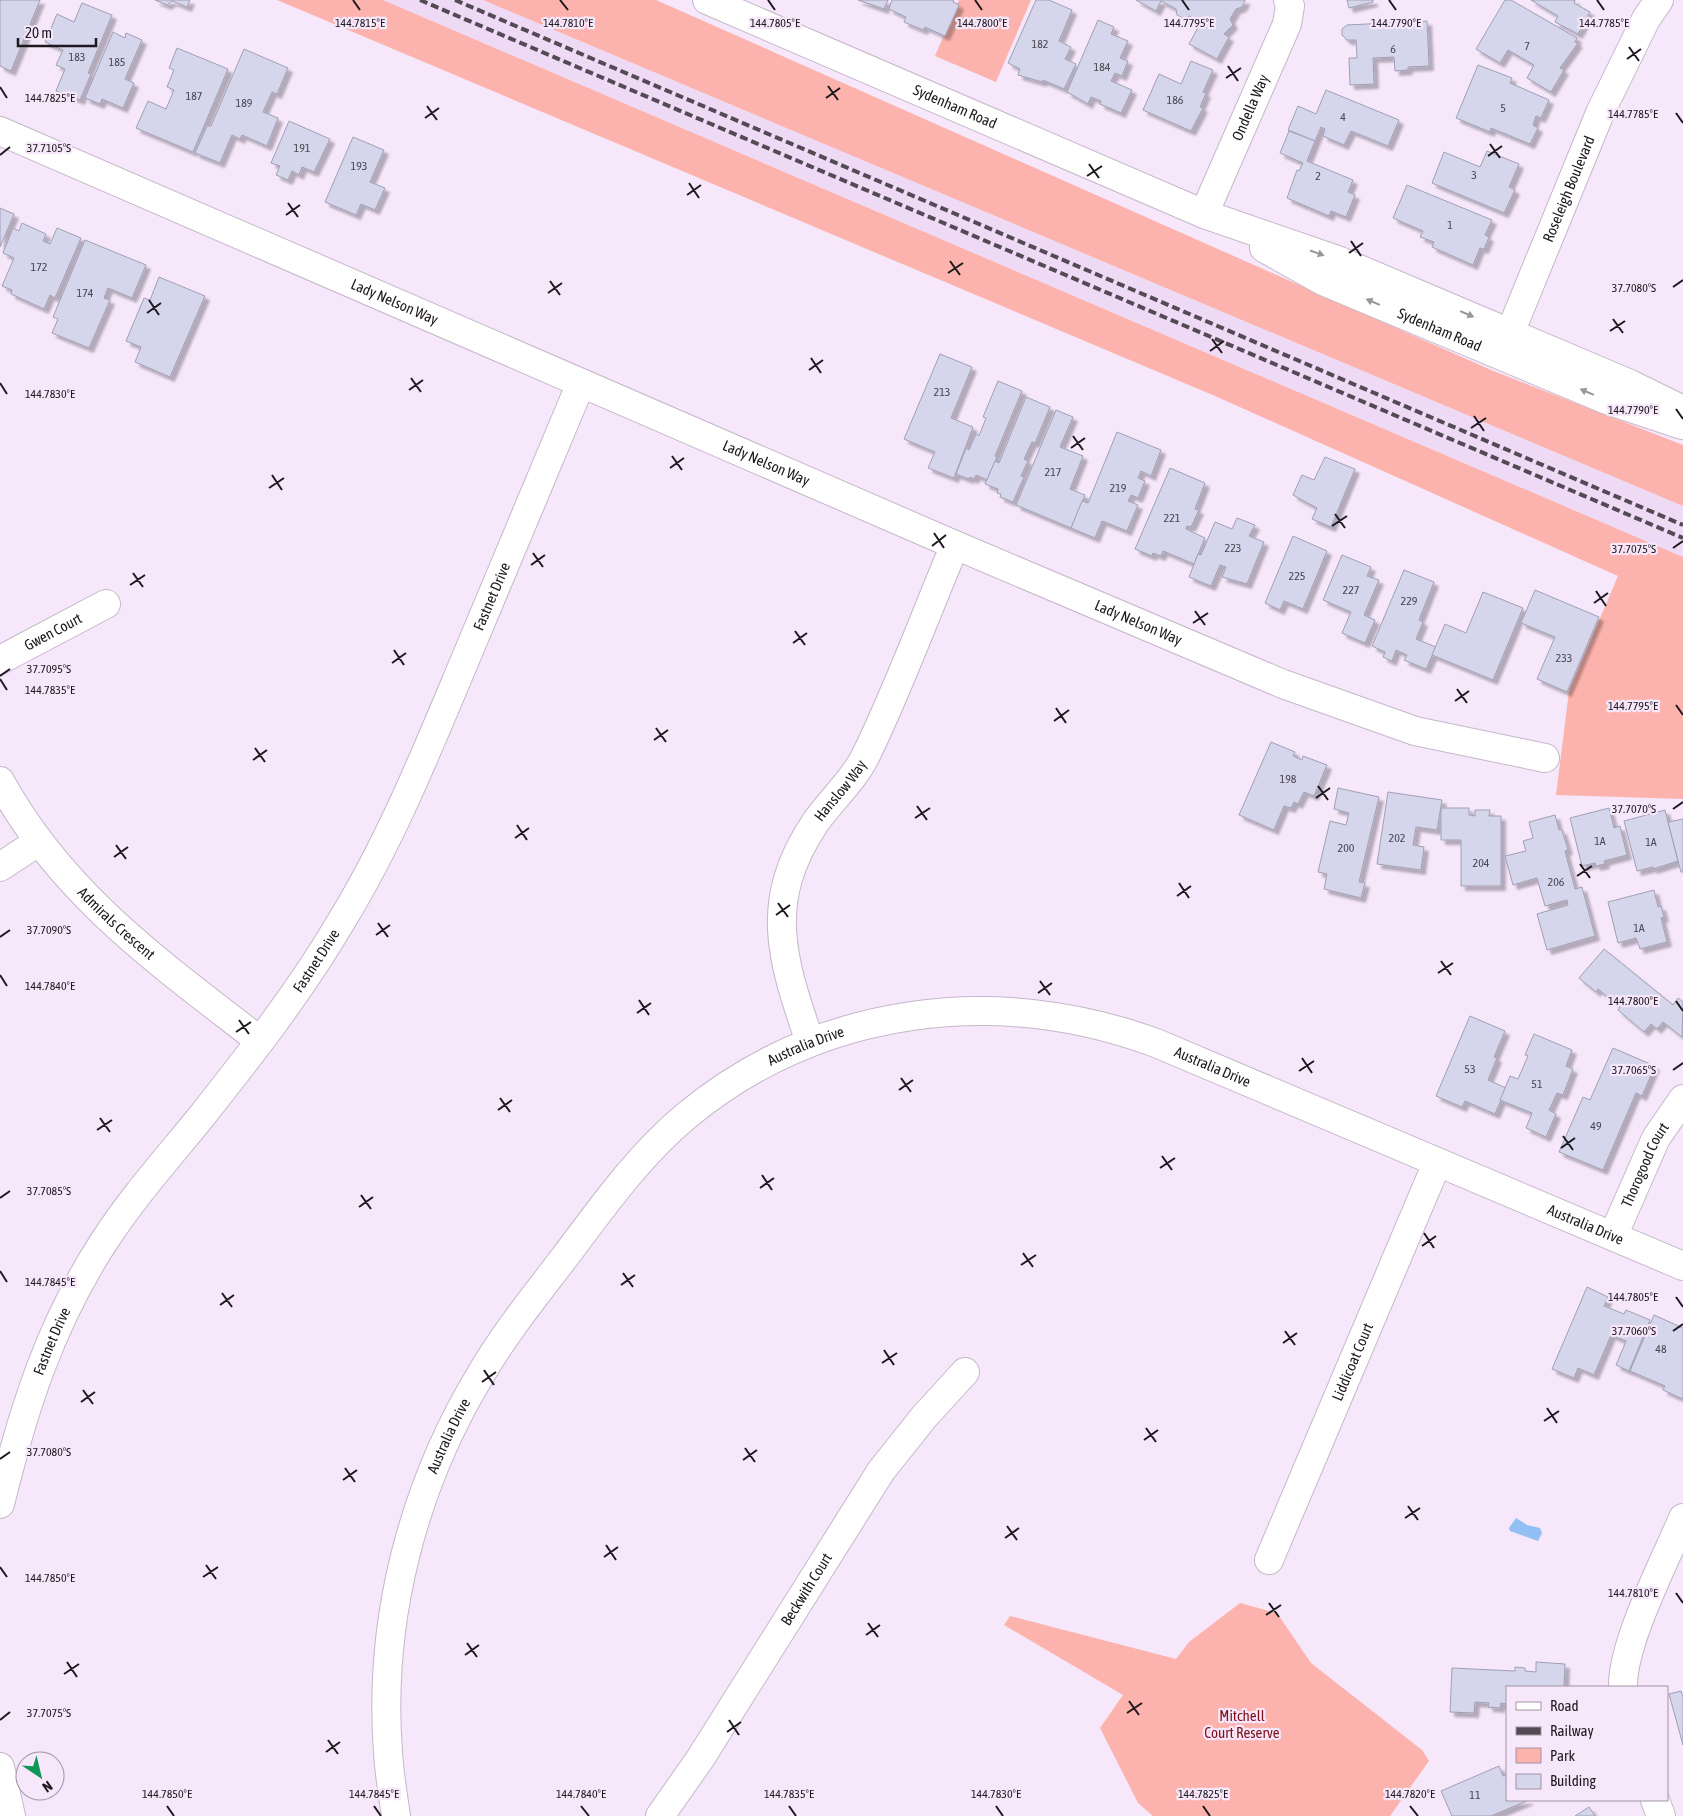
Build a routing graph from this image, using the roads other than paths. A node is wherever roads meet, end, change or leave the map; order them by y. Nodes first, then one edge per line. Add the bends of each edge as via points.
1 (707, 0) edge
2 (1288, 0) edge
3 (1659, 0) edge
4 (0, 131) edge
5 (1204, 214) junction
6 (1506, 344) junction
7 (581, 383) junction
8 (1683, 410) edge
9 (1683, 425) edge
10 (955, 545) junction
11 (106, 604) dead end
12 (0, 660) edge
13 (1545, 758) dead end
14 (0, 781) edge
15 (38, 842) junction
16 (0, 867) edge
17 (260, 1041) junction
18 (810, 1042) junction
19 (1683, 1099) edge
20 (1437, 1163) junction
21 (1613, 1236) junction
22 (1683, 1266) edge
23 (966, 1372) dead end
24 (0, 1504) edge
25 (1683, 1518) edge
26 (1269, 1560) dead end
27 (1623, 1686) edge
28 (0, 1767) edge
29 (1655, 1801) edge
30 (11, 1816) edge
31 (396, 1816) edge
32 (660, 1816) edge
33 (1661, 1816) edge

1 - 5 street, Sydenham Road
2 - 5 street, Ondella Way via 1287,24
3 - 6 street, Roseleigh Boulevard via 1646,19 1600,113
4 - 7 street, Lady Nelson Way
5 - 6 street, Sydenham Road via 1323,281
6 - 8 street, Sydenham Road via 1630,384
9 -> 6 street, Sydenham Road via 1607,400
7 - 10 street, Lady Nelson Way
7 - 17 street, Fastnet Drive via 423,760 375,861 310,973
10 - 13 street, Lady Nelson Way via 1336,704 1416,731
10 - 18 street, Hanslow Way via 864,760 804,841 785,888 782,946
11 - 12 street, Gwen Court
14 - 15 street, Admirals Crescent
15 - 16 street
15 - 17 street, Admirals Crescent via 114,924
17 - 24 street, Fastnet Drive via 134,1199 80,1282 58,1322 38,1371 16,1436
18 - 20 street, Australia Drive via 912,1015 947,1012 1012,1011 1080,1021 1156,1043
18 - 31 street, Australia Drive via 716,1093 684,1117 654,1146 506,1335 458,1414 426,1484 399,1581 386,1716
19 - 21 street, Thorogood Court via 1656,1138
20 - 21 street, Australia Drive
20 - 26 street, Liddicoat Court
21 - 22 street, Australia Drive
23 - 32 street, Beckwith Court via 924,1417 881,1471 700,1759
25 - 27 street via 1638,1626 1626,1660
28 - 30 street
29 - 33 street

